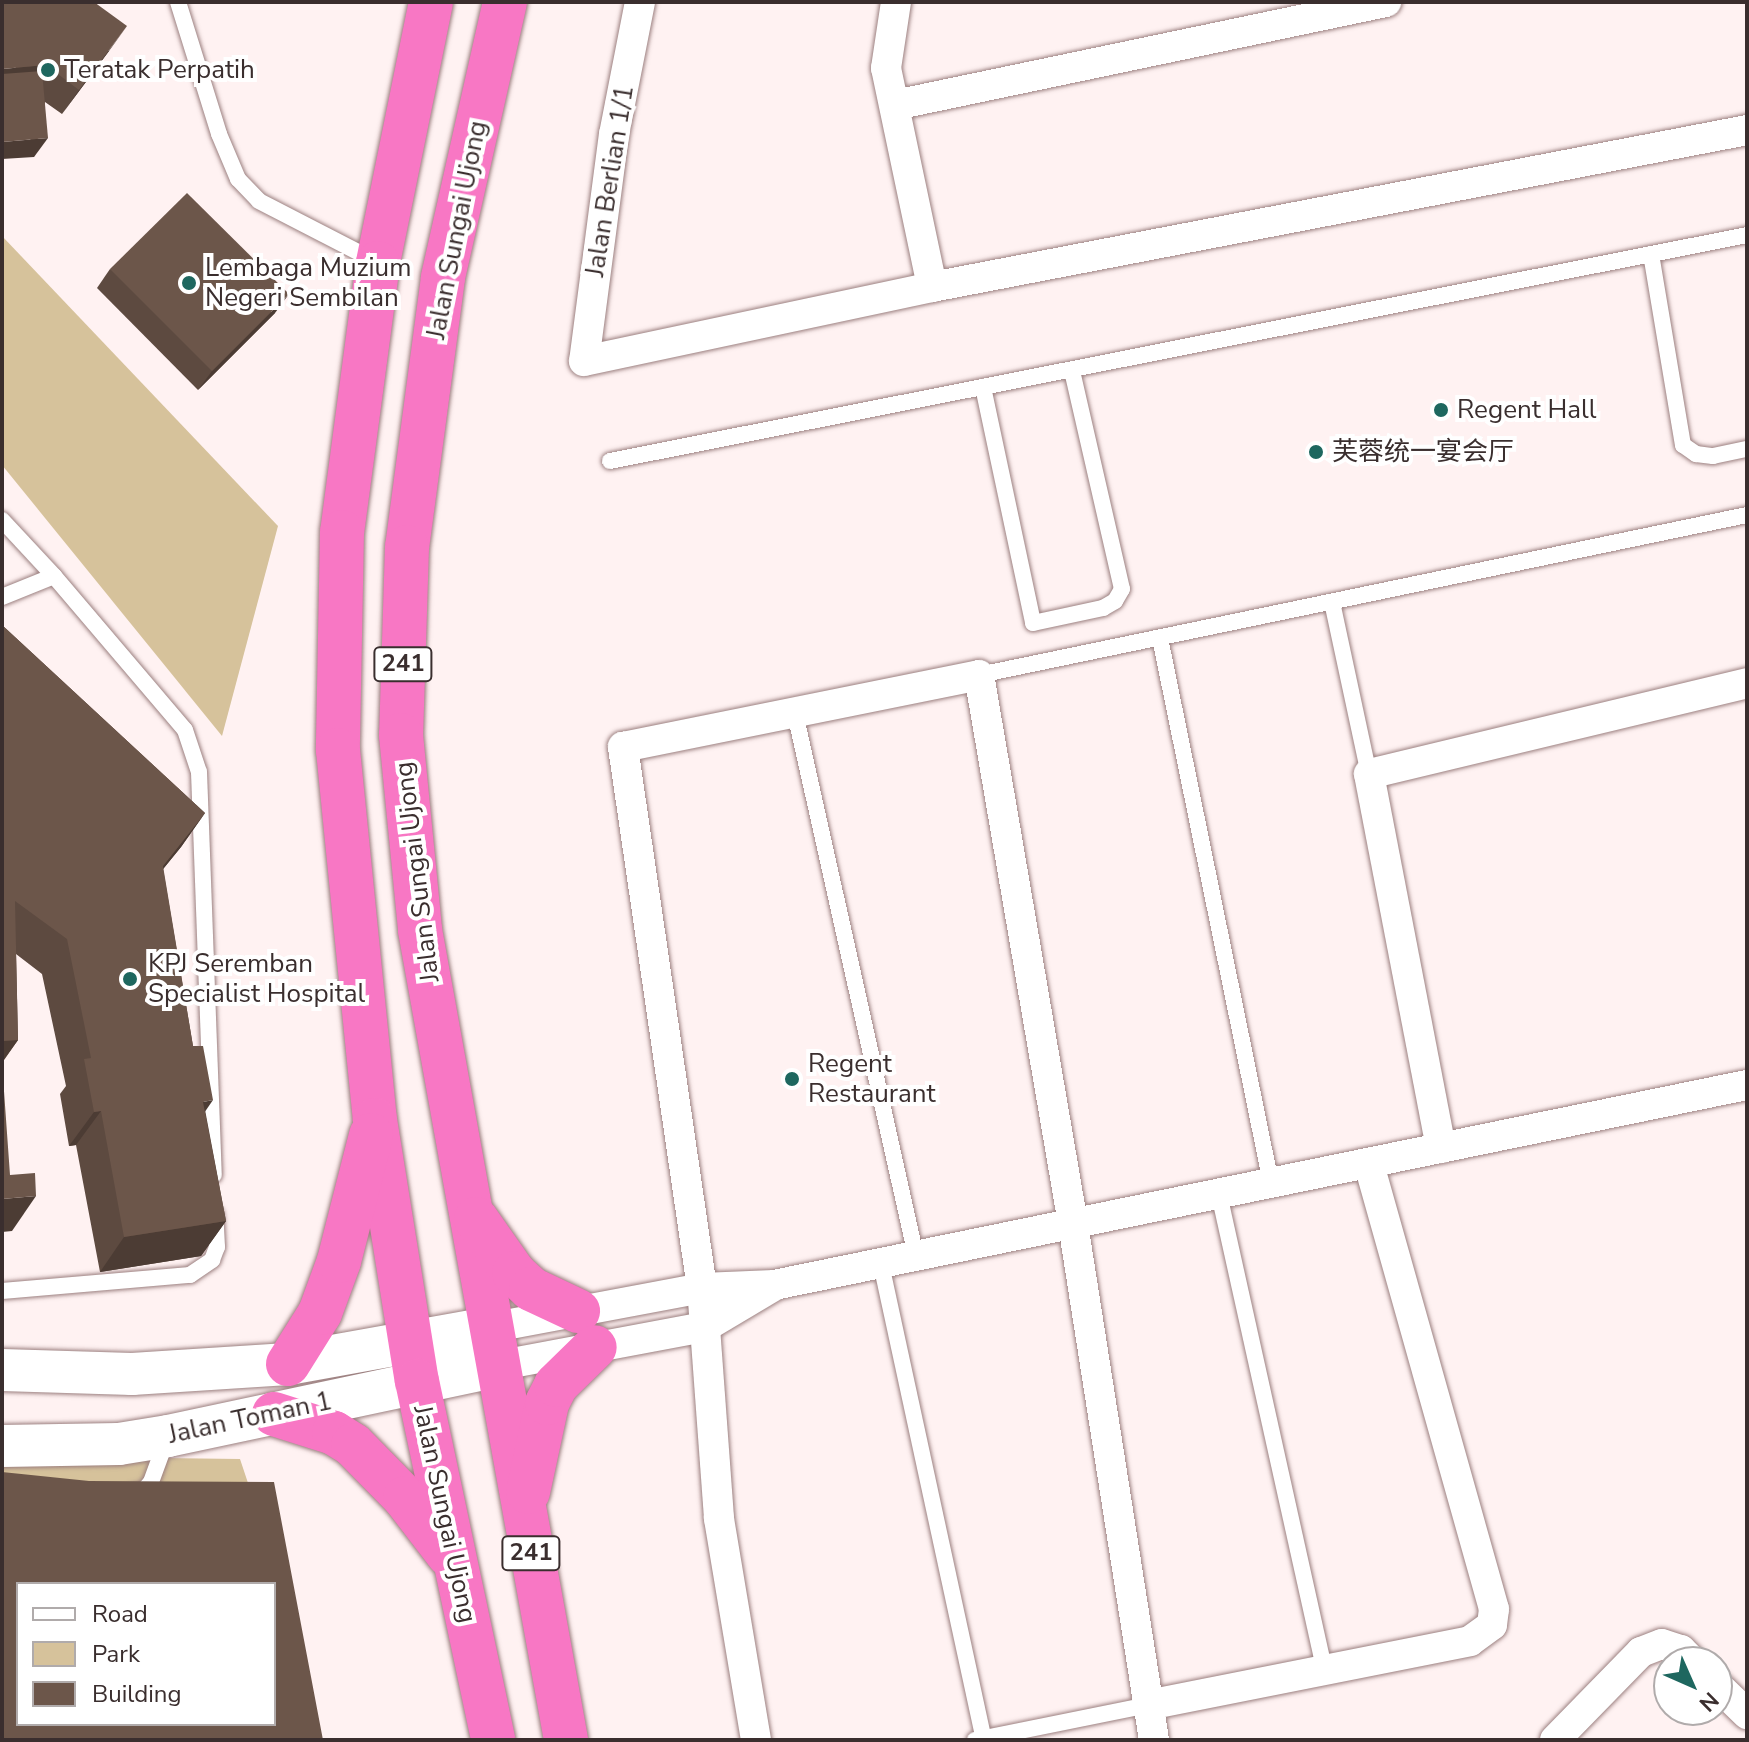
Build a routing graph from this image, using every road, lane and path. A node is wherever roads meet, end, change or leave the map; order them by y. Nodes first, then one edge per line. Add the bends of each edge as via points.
1 (178, 2) edge
2 (431, 2) edge
3 (505, 2) edge
4 (640, 2) edge
5 (896, 2) edge
6 (1386, 2) edge
7 (895, 105) junction
8 (1747, 130) edge
9 (1747, 235) edge
10 (1651, 254) junction
11 (378, 263) junction
12 (932, 287) junction
13 (1072, 370) junction
14 (983, 387) junction
15 (1747, 449) edge
16 (610, 461) dead end
17 (1747, 515) edge
18 (2, 520) edge
19 (54, 576) junction
20 (2, 597) edge
21 (1332, 602) junction
22 (1160, 638) junction
23 (979, 675) junction
24 (1747, 683) edge
25 (795, 713) junction
26 (1369, 774) junction
27 (1747, 1085) edge
28 (375, 1120) junction
29 (1441, 1148) junction
30 (1369, 1163) junction
31 (1271, 1183) junction
32 (1219, 1194) junction
33 (468, 1207) junction
34 (1073, 1224) junction
35 (916, 1256) junction
36 (881, 1264) junction
37 (774, 1285) junction
38 (702, 1288) junction
39 (2, 1291) edge
40 (705, 1327) junction
41 (586, 1329) junction
42 (492, 1347) junction
43 (414, 1362) junction
44 (288, 1364) junction
45 (2, 1370) edge
46 (274, 1414) junction
47 (168, 1436) junction
48 (2, 1446) edge
49 (115, 1491) edge
50 (524, 1512) junction
51 (454, 1562) junction
52 (1653, 1647) edge
53 (1325, 1671) junction
54 (1148, 1705) junction
55 (980, 1739) edge
56 (493, 1740) edge
57 (566, 1740) edge
58 (756, 1740) edge
59 (1154, 1740) edge
60 (1555, 1740) edge

1 - 11 lane via 238,179 259,201
2 - 11 highway, Jalan Sungai Ujong / 241
3 - 33 highway, Jalan Sungai Ujong / 241 via 443,278 407,547 401,735 420,930
4 - 12 street, Jalan Berlian 1/1 via 614,134 584,361
5 - 7 street via 886,68
6 - 7 street
7 - 12 street
8 - 12 street
9 - 10 lane
10 - 13 lane
10 - 15 lane via 1683,445 1713,456
11 - 28 highway, Jalan Sungai Ujong / 241 via 342,532 338,750
13 - 14 lane
13 - 14 lane via 1122,589 1103,608 1033,623
14 - 16 lane
17 - 21 lane
18 - 19 lane
19 - 20 lane
19 - 39 lane via 185,730 199,772 217,1247 212,1260 190,1275
21 - 22 lane
21 - 26 lane
22 - 23 lane
22 - 31 lane
23 - 25 street
23 - 34 street
24 - 26 street
25 - 35 lane
25 - 38 street via 623,747
26 - 29 street
27 - 29 street
28 - 43 highway, Jalan Sungai Ujong / 241
28 - 44 highway via 339,1261 320,1313
29 - 30 street
30 - 31 street
30 - 53 street via 1494,1609 1492,1625 1470,1641
31 - 32 street
32 - 34 street
32 - 53 lane
33 - 41 highway via 499,1254 531,1289
33 - 42 highway, Jalan Sungai Ujong / 241
34 - 35 street
34 - 54 street
35 - 36 street
36 - 37 street
36 - 55 lane
37 - 38 street
37 - 40 street
38 - 40 street
38 - 41 street
40 - 41 street
40 - 58 street via 719,1518
41 - 42 street
41 - 50 highway via 547,1403
42 - 43 street, Jalan Toman 1
42 - 50 highway, Jalan Sungai Ujong / 241
43 - 44 street, Jalan Toman 1
43 - 46 street, Jalan Toman 1
43 - 51 highway, Jalan Sungai Ujong / 241
44 - 45 street, Jalan Toman 1 via 132,1374
46 - 47 street, Jalan Toman 1
46 - 51 highway via 334,1433 373,1462
47 - 48 street, Jalan Toman 1 via 119,1444
47 - 49 lane via 143,1491
50 - 57 highway, Jalan Sungai Ujong / 241
51 - 56 highway, Jalan Sungai Ujong / 241
52 - 60 street via 1641,1652
53 - 54 street
54 - 55 lane
54 - 59 street

